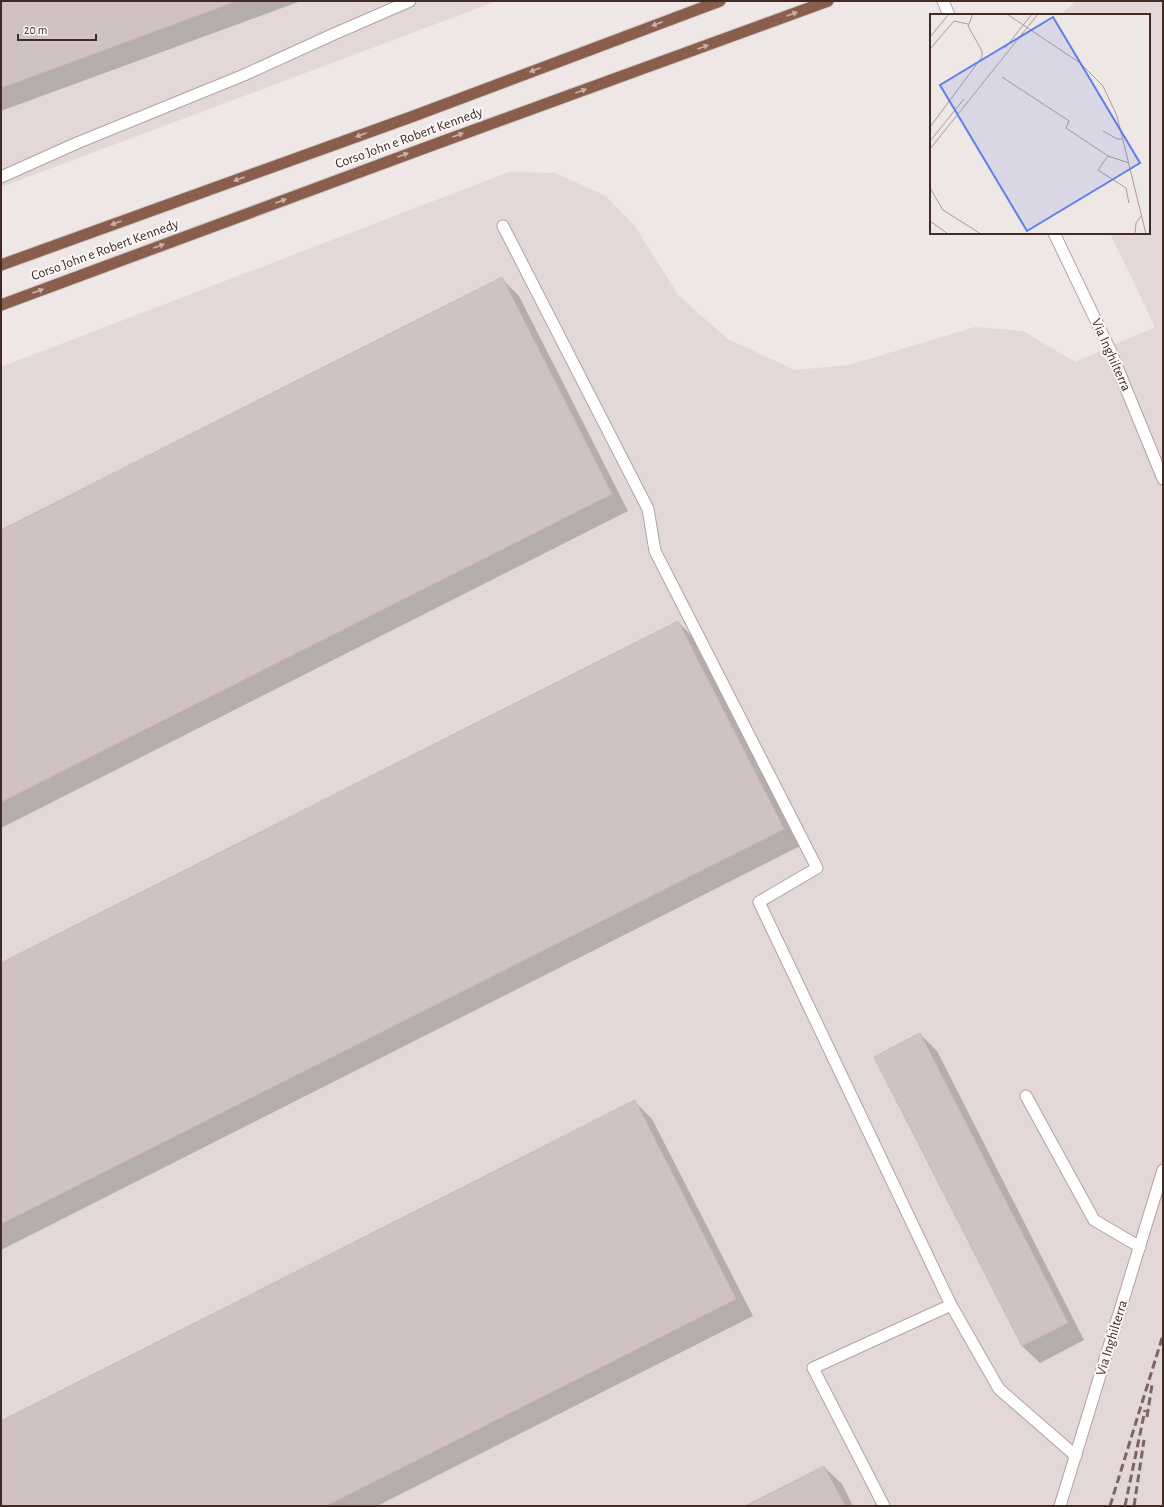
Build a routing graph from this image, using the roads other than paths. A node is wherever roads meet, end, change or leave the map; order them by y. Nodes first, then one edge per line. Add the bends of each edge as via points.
1 (410, 1) edge
2 (720, 1) edge
3 (828, 1) edge
4 (943, 1) edge
5 (949, 14) edge
6 (1, 177) edge
7 (503, 226) dead end
8 (1054, 234) edge
9 (1, 265) edge
10 (1, 305) edge
11 (1163, 479) edge
12 (1026, 1096) dead end
13 (1163, 1170) edge
14 (1140, 1247) junction
15 (951, 1305) junction
16 (1076, 1456) junction
17 (884, 1506) edge
18 (1060, 1506) edge

1 - 6 street via 244,75
2 -> 9 highway, Corso John e Robert Kennedy via 411,117
10 -> 3 highway, Corso John e Robert Kennedy via 422,148
4 - 5 street
7 - 15 street via 648,509 656,551 817,868 759,902
8 - 11 street, Via Inghilterra via 1111,352
12 - 14 street via 1094,1220
13 - 14 street, Via Inghilterra
14 - 16 street, Via Inghilterra
15 - 16 street via 999,1389
15 - 17 street via 813,1368
16 - 18 street, Via Inghilterra

